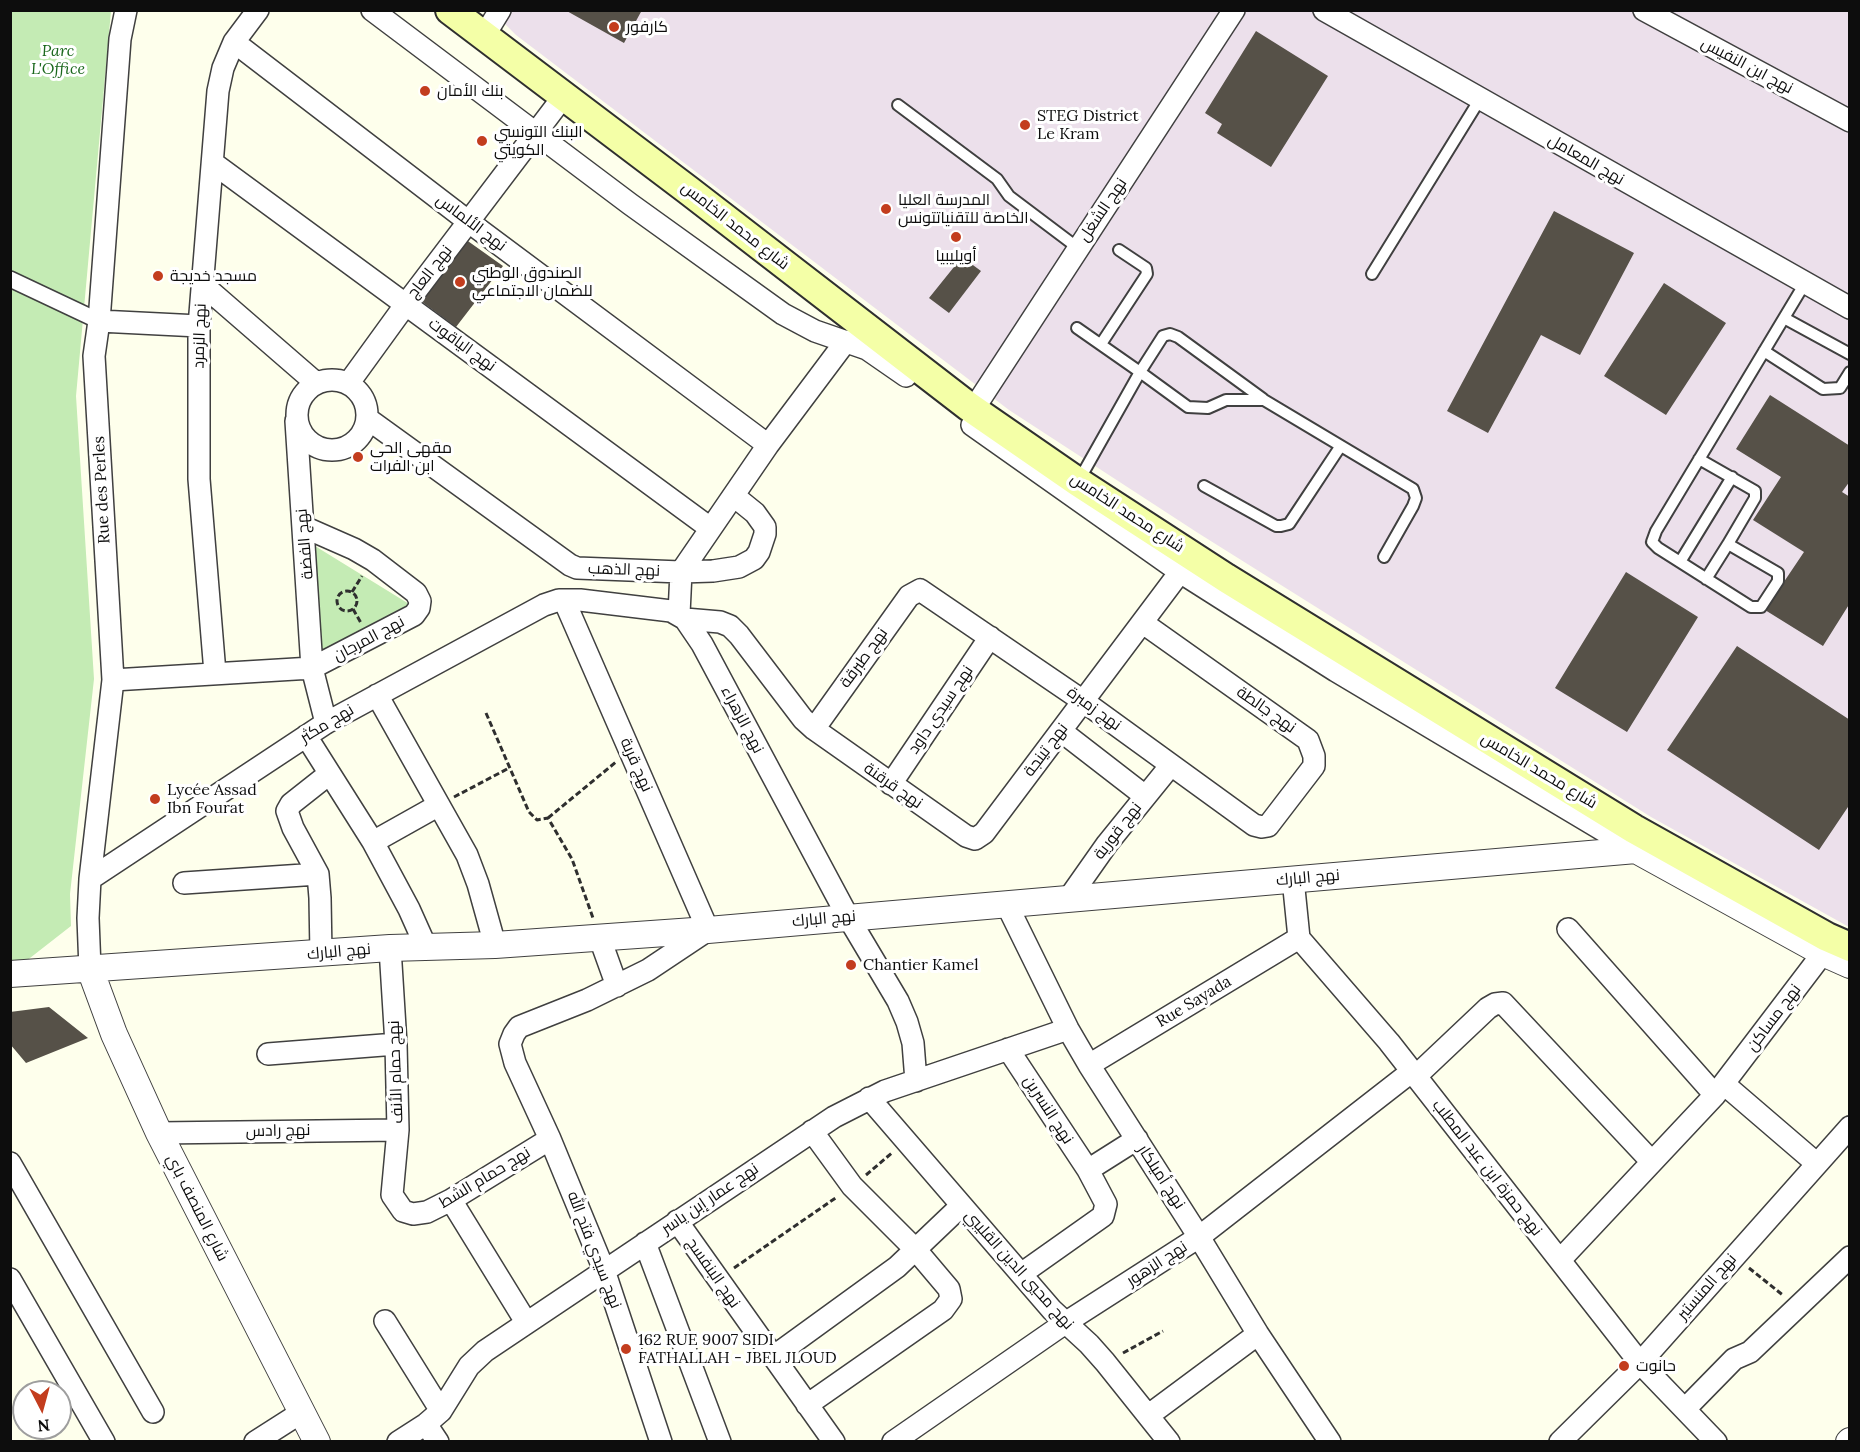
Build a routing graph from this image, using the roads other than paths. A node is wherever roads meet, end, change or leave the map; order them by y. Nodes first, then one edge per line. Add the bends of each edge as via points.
1 (126, 10) edge
2 (258, 10) edge
3 (372, 10) edge
4 (450, 10) edge
5 (500, 10) edge
6 (1234, 10) edge
7 (1324, 10) edge
8 (1644, 10) edge
9 (484, 36) junction
10 (234, 42) junction
11 (563, 97) junction
12 (1480, 99) junction
13 (898, 105) dead end
14 (1850, 121) edge
15 (536, 134) junction
16 (213, 163) junction
17 (469, 222) junction
18 (1078, 248) junction
19 (1119, 250) dead end
20 (1372, 274) dead end
21 (10, 279) edge
22 (1805, 283) junction
23 (202, 285) junction
24 (406, 304) junction
25 (1850, 308) edge
26 (1784, 318) junction
27 (99, 321) junction
28 (199, 327) junction
29 (1077, 328) dead end
30 (846, 341) junction
31 (1101, 344) junction
32 (1764, 351) junction
33 (1850, 354) edge
34 (1140, 372) junction
35 (1850, 372) edge
36 (316, 383) junction
37 (348, 384) junction
38 (1264, 400) junction
39 (973, 410) junction
40 (368, 419) junction
41 (296, 421) junction
42 (768, 445) junction
43 (1340, 447) junction
44 (1699, 459) junction
45 (1732, 477) junction
46 (1078, 482) junction
47 (1204, 486) dead end
48 (734, 496) junction
49 (304, 527) junction
50 (710, 528) junction
51 (1728, 544) junction
52 (1384, 557) dead end
53 (1680, 562) junction
54 (577, 568) junction
55 (681, 572) junction
56 (1180, 572) junction
57 (1706, 579) junction
58 (917, 590) joint
59 (572, 600) junction
60 (682, 617) junction
61 (1143, 623) junction
62 (990, 637) junction
63 (312, 668) junction
64 (215, 673) junction
65 (113, 680) junction
66 (377, 695) junction
67 (1083, 701) junction
68 (326, 723) junction
69 (813, 729) junction
70 (1061, 731) junction
71 (306, 736) junction
72 (1171, 765) junction
73 (329, 774) junction
74 (891, 784) junction
75 (1145, 796) junction
76 (439, 805) junction
77 (1270, 824) joint
78 (975, 839) joint
79 (373, 842) junction
80 (1636, 850) junction
81 (318, 874) junction
82 (90, 879) junction
83 (1293, 879) junction
84 (184, 883) dead end
85 (1069, 898) junction
86 (1006, 903) junction
87 (848, 917) junction
88 (1568, 929) dead end
89 (708, 930) junction
90 (599, 936) junction
91 (1299, 938) junction
92 (495, 945) junction
93 (426, 947) junction
94 (390, 948) junction
95 (1836, 950) edge
96 (321, 954) junction
97 (1850, 965) edge
98 (90, 969) junction
99 (10, 974) edge
100 (617, 986) junction
101 (1068, 1029) junction
102 (396, 1044) junction
103 (1008, 1049) junction
104 (268, 1054) dead end
105 (1089, 1065) junction
106 (1413, 1074) junction
107 (916, 1081) junction
108 (1720, 1089) junction
109 (868, 1098) junction
110 (1850, 1127) edge
111 (398, 1130) junction
112 (812, 1131) junction
113 (159, 1133) junction
114 (550, 1139) junction
115 (1137, 1139) junction
116 (1652, 1162) junction
117 (10, 1163) edge
118 (1816, 1163) junction
119 (1088, 1170) junction
120 (392, 1195) joint
121 (451, 1200) junction
122 (961, 1206) junction
123 (677, 1221) junction
124 (1200, 1237) junction
125 (645, 1243) junction
126 (915, 1250) junction
127 (1850, 1257) edge
128 (1560, 1260) junction
129 (604, 1270) junction
130 (1021, 1274) junction
131 (10, 1279) edge
132 (385, 1321) dead end
133 (526, 1322) junction
134 (1065, 1323) junction
135 (1258, 1334) junction
136 (773, 1357) junction
137 (1640, 1363) junction
138 (807, 1405) junction
139 (1685, 1409) junction
140 (153, 1412) dead end
141 (302, 1412) junction
142 (1149, 1415) junction
143 (433, 1417) junction
144 (1850, 1435) edge
145 (1849, 1441) edge
146 (105, 1442) edge
147 (255, 1442) edge
148 (317, 1442) edge
149 (398, 1442) edge
150 (438, 1442) edge
151 (661, 1442) edge
152 (720, 1442) edge
153 (834, 1442) edge
154 (893, 1442) edge
155 (1169, 1442) edge
156 (1330, 1442) edge
157 (1560, 1442) edge
158 (1716, 1442) edge

1 - 27 street, Rue des Perles via 120,39
2 - 10 street, نهج الزمرد
3 - 15 street
4 - 9 main road, شارع محمد الخامس
5 - 9 street
6 - 18 street, نهج الشغل
7 - 12 street, نهج المعامل
8 - 14 street, نهج ابن النفيس
9 - 11 main road, شارع محمد الخامس
10 - 16 street, نهج الزمرد via 218,91
10 - 17 street, نهج الألماس
11 - 15 street, نهج العاج
11 - 39 main road, شارع محمد الخامس
12 - 20 lane
12 - 22 street, نهج المعامل
13 - 18 lane via 996,179 1009,196
15 - 17 street, نهج العاج
15 - 30 street via 783,314 815,331
16 - 23 street, نهج الزمرد
16 - 24 street, نهج الياقوت
17 - 24 street, نهج العاج
17 - 42 street, نهج الألماس
18 - 39 street, نهج الشغل
19 - 31 lane via 1146,268 1146,274
21 - 27 street
22 - 25 street, نهج المعامل
22 - 26 lane
23 - 28 street, نهج الزمرد
23 - 36 street
24 - 37 street, نهج العاج
24 - 50 street, نهج الياقوت
26 - 32 lane
26 - 33 lane
27 - 28 street
27 - 65 street, Rue des Perles via 94,356
28 - 64 street, نهج الزمرد via 199,479
29 - 31 lane
30 - 42 street, نهج الذهب
30 - 56 street via 882,357 1032,469
31 - 34 lane
32 - 35 lane via 1823,389 1840,388
32 - 44 lane
34 - 38 lane via 1188,407 1208,408 1226,400
34 - 38 lane via 1163,336 1170,334
34 - 46 lane
36 - 37 street via 332,380
36 - 41 street via 302,395
37 - 40 street via 363,398
38 - 43 lane
39 - 46 main road, شارع محمد الخامس
40 - 41 street via 360,438 343,450 322,450 305,440
40 - 54 street, نهج الذهب via 555,557
41 - 49 street, نهج الفضة
42 - 48 street, نهج الذهب
43 - 47 lane via 1289,524 1276,526
43 - 52 lane via 1413,489 1413,506
44 - 45 lane
44 - 53 lane via 1652,542
45 - 51 lane via 1756,494
45 - 53 lane
46 - 95 main road, شارع محمد الخامس via 1226,578 1634,829 1827,937
48 - 50 street, نهج الذهب
48 - 55 street via 765,527 759,552 739,567
49 - 63 street, نهج الفضة
49 - 63 street, نهج المرجان via 373,560 416,593 420,601 414,615
50 - 55 street, نهج الذهب
51 - 57 lane
51 - 57 lane via 1778,573 1778,581 1761,608 1756,608
53 - 57 lane
54 - 55 street, نهج الذهب
54 - 59 street, نهج قربة
55 - 60 street
56 - 61 street, نهج تينجة
56 - 80 street
58 - 62 street, نهج زمبرة
58 - 69 street, نهج طبرقة
59 - 60 street via 664,610
59 - 66 street, نهج مكثر via 544,605
59 - 89 street, نهج قربة via 629,751
60 - 69 street, نهج قرقنة via 720,622 734,630
60 - 87 street, نهج الزهراء via 702,644
61 - 67 street, نهج تينجة
61 - 77 street, نهج جالطة via 1308,740 1314,765
62 - 67 street, نهج زمبرة
62 - 74 street, نهج سيدي داود
63 - 64 street
63 - 68 street, نهج الفضة
64 - 65 street
65 - 82 street, Rue des Perles
66 - 68 street, نهج مكثر
66 - 76 street
67 - 70 street, نهج تينجة
67 - 72 street, نهج زمبرة
68 - 71 street, نهج مكثر
69 - 74 street, نهج قرقنة
70 - 75 street
70 - 78 street, نهج تينجة via 984,833
71 - 73 street
71 - 82 street, نهج مكثر
72 - 75 street, نهج قورية
72 - 77 street, نهج زمبرة via 1254,825
73 - 79 street
73 - 81 street via 287,811
74 - 78 street, نهج قرقنة
75 - 85 street, نهج قورية
76 - 79 street
76 - 92 street via 467,855
79 - 93 street
80 - 83 street, نهج البارك
80 - 95 street
81 - 84 street
81 - 96 street
82 - 98 street, Rue des Perles
83 - 85 street, نهج البارك
83 - 91 street
85 - 86 street, نهج البارك
86 - 87 street, نهج البارك
86 - 101 street, نهج أميلكار
87 - 89 street, نهج البارك
87 - 107 street, نهج الزهراء via 907,1022
88 - 108 street
89 - 90 street, نهج البارك
89 - 100 street via 667,959
90 - 92 street, نهج البارك
90 - 100 street
91 - 105 street, Rue Sayada
91 - 106 street, نهج حمزة ابن عبد المطلب
92 - 93 street, نهج البارك
93 - 94 street, نهج البارك
94 - 96 street, نهج البارك
94 - 102 street, نهج حمام الأنف
95 - 97 street
95 - 108 street, نهج مساكن
96 - 98 street, نهج البارك
98 - 99 street, نهج البارك
98 - 113 street, شارع المنصف باي via 114,1034
100 - 114 street, نهج سيدي فتح الله via 519,1028 514,1034 510,1044 515,1062
101 - 103 street, نهج عمار إبن ياسر
101 - 105 street, نهج أميلكار
102 - 104 street
102 - 111 street, نهج حمام الأنف
103 - 107 street, نهج عمار إبن ياسر
103 - 119 street, نهج النسرين
105 - 115 street, نهج أميلكار
106 - 116 street, نهج الزهور via 1488,1008 1503,1003
106 - 124 street, نهج الزهور
106 - 128 street, نهج حمزة ابن عبد المطلب
107 - 109 street, نهج عمار إبن ياسر
108 - 116 street, نهج مساكن
108 - 118 street
109 - 112 street, نهج عمار إبن ياسر
109 - 122 street, نهج محيي الدين القليبي
110 - 118 street, نهج المنستير
111 - 113 street, نهج رادس
111 - 120 street, نهج حمام الأنف
112 - 123 street, نهج عمار إبن ياسر
112 - 126 street via 852,1186
113 - 141 street, شارع المنصف باي
114 - 121 street, نهج حمام الشط
114 - 129 street, نهج سيدي فتح الله
115 - 119 street
115 - 124 street, نهج أميلكار
116 - 128 street, نهج مساكن
117 - 140 street
118 - 137 street, نهج المنستير
119 - 130 street, نهج النسرين via 1104,1199 1103,1216
120 - 121 street, نهج حمام الشط via 403,1211 413,1214
121 - 133 street
122 - 126 street
122 - 130 street, نهج محيي الدين القليبي
123 - 125 street, نهج عمار إبن ياسر
123 - 136 street, نهج البنفسج
124 - 134 street, نهج الزهور
124 - 135 street, نهج أميلكار
125 - 129 street, نهج عمار إبن ياسر
125 - 152 street
126 - 136 street via 864,1293
126 - 138 street via 949,1289 951,1299 947,1308
127 - 139 street via 1750,1352 1734,1359
128 - 137 street, نهج حمزة ابن عبد المطلب
129 - 133 street, نهج عمار إبن ياسر
129 - 151 street, نهج سيدي فتح الله
130 - 134 street, نهج محيي الدين القليبي
131 - 146 street
132 - 143 street
133 - 143 street, نهج عمار إبن ياسر via 469,1366
134 - 142 street, نهج محيي الدين القليبي via 1089,1344
134 - 154 street, نهج الزهور
135 - 142 street
135 - 156 street, نهج أميلكار
136 - 138 street, نهج البنفسج
137 - 139 street, نهج حمزة ابن عبد المطلب
137 - 157 street, نهج المنستير
138 - 153 street, نهج البنفسج
139 - 158 street, نهج حمزة ابن عبد المطلب
141 - 147 street
141 - 148 street, شارع المنصف باي
142 - 155 street, نهج محيي الدين القليبي
143 - 149 street, نهج عمار إبن ياسر
143 - 150 street
144 - 145 street

